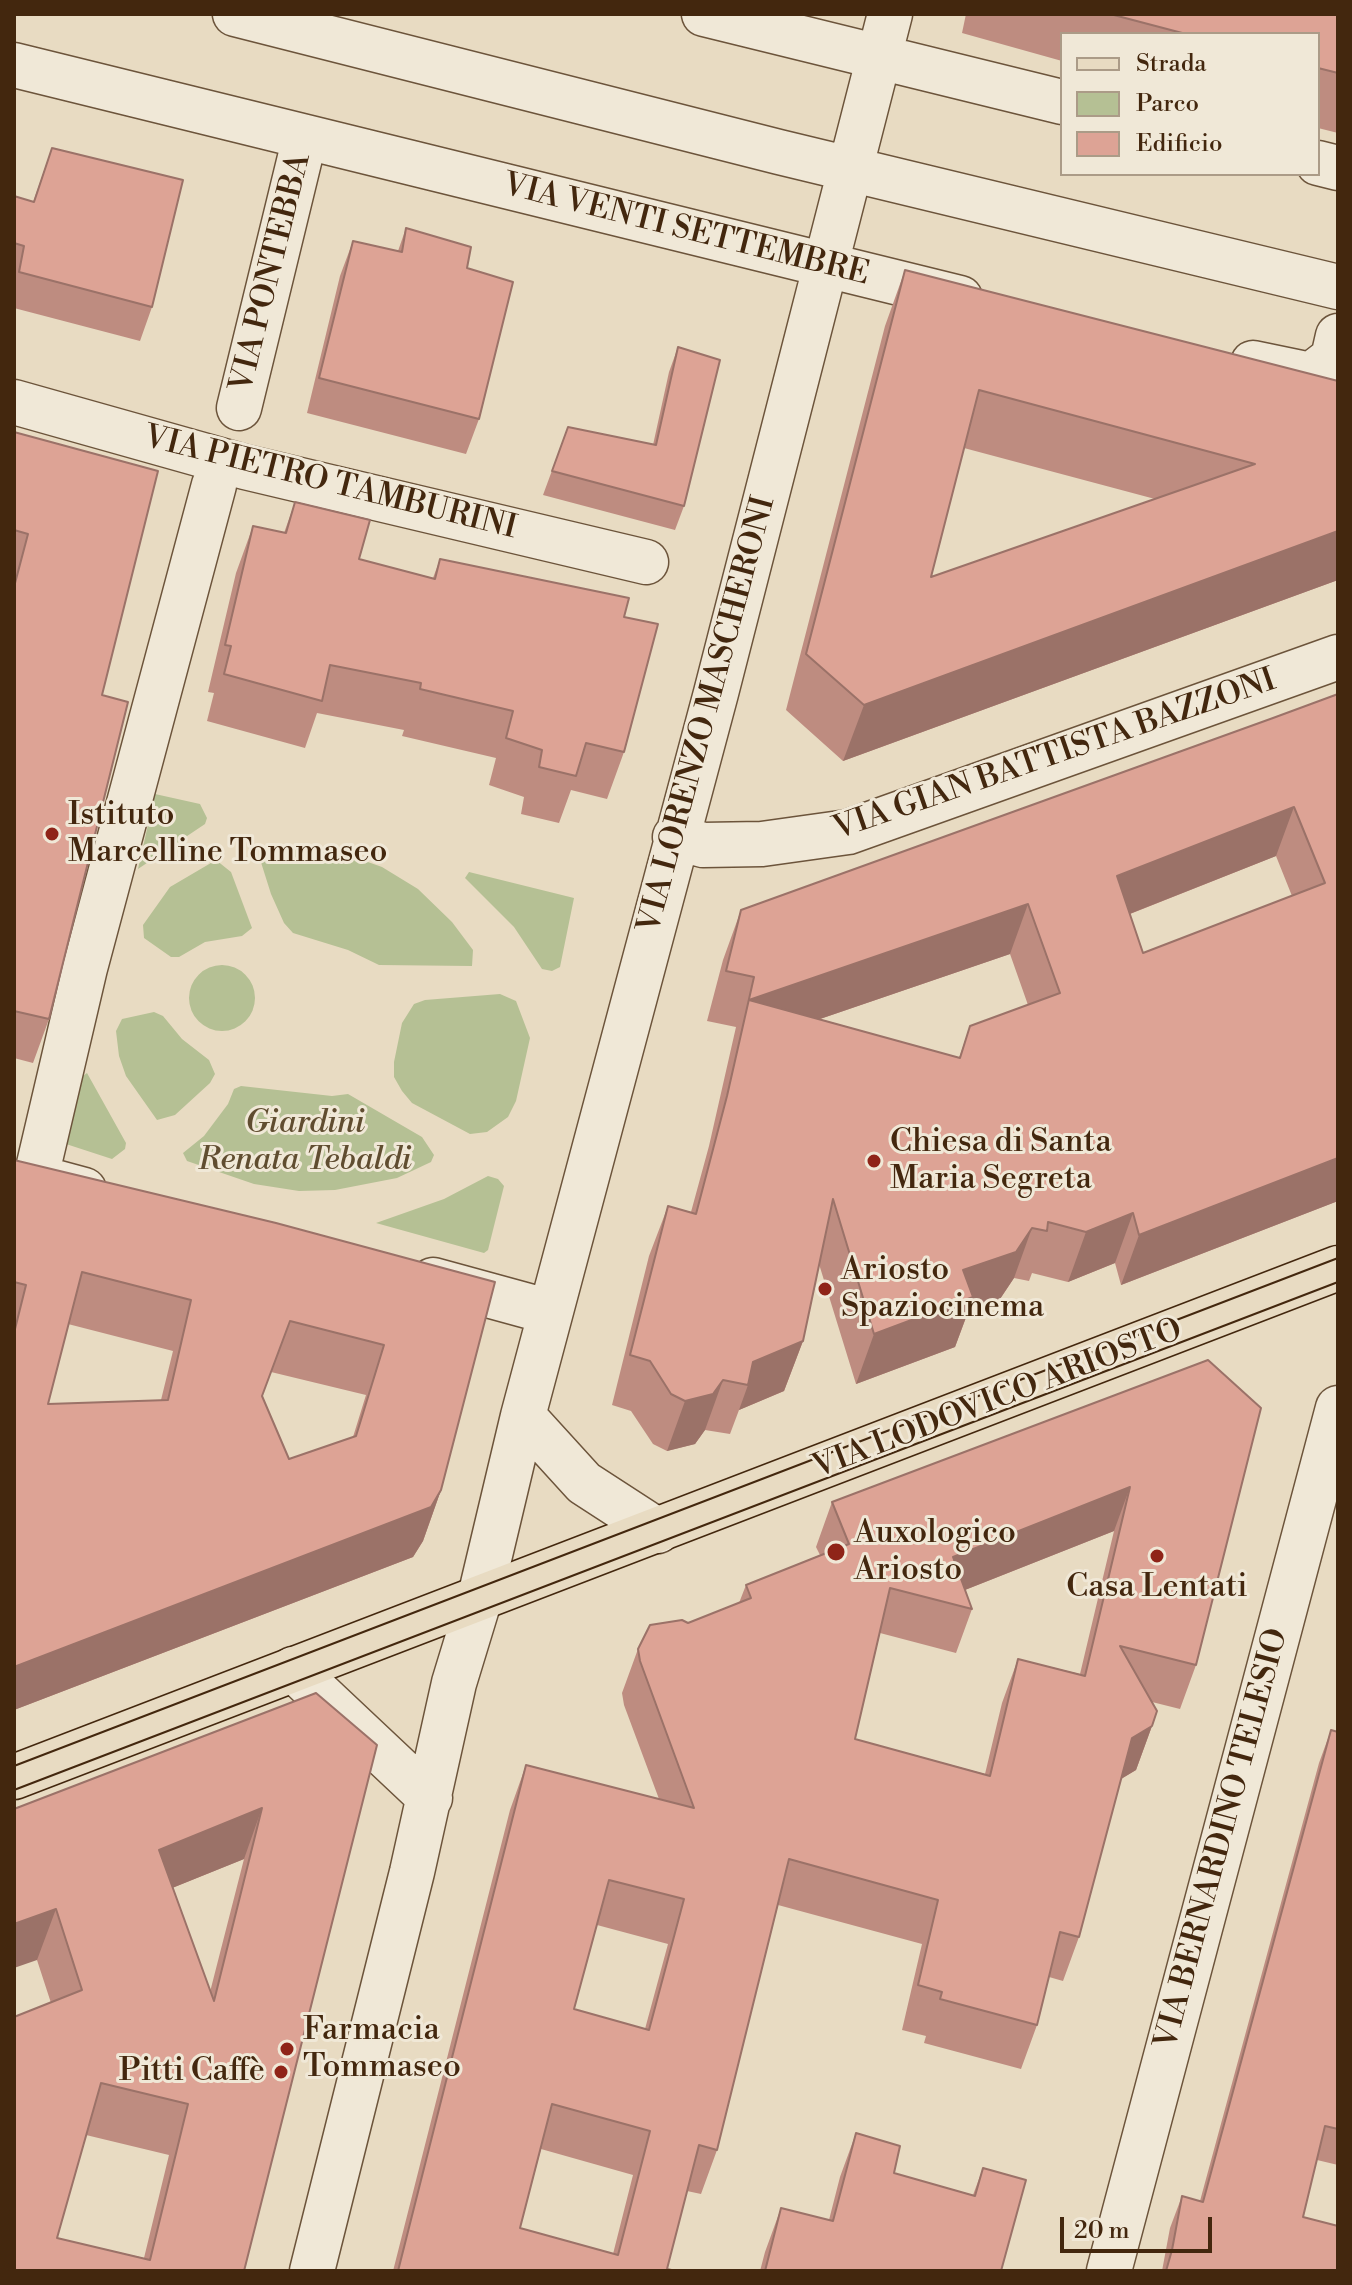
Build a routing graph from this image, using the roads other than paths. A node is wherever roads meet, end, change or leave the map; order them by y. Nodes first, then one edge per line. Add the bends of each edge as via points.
1 (235, 14) edge
2 (704, 14) edge
3 (890, 14) edge
4 (880, 59) junction
5 (14, 65) edge
6 (1060, 102) edge
7 (305, 137) junction
8 (851, 169) junction
9 (825, 265) junction
10 (1336, 279) edge
11 (1000, 307) edge
12 (1338, 336) edge
13 (1217, 355) edge
14 (14, 402) edge
15 (239, 408) dead end
16 (214, 485) dead end
17 (646, 562) dead end
18 (1338, 657) edge
19 (675, 837) junction
20 (29, 1142) edge
21 (119, 1199) edge
22 (1338, 1268) edge
23 (390, 1269) edge
24 (550, 1312) junction
25 (1338, 1408) edge
26 (523, 1416) junction
27 (658, 1531) junction
28 (479, 1601) junction
29 (293, 1669) junction
30 (14, 1777) edge
31 (430, 1798) junction
32 (312, 2271) edge
33 (1109, 2271) edge

1 - 8 street
2 - 4 street
3 - 4 street, VIA LORENZO MASCHERONI
4 - 6 street
4 - 8 street, VIA LORENZO MASCHERONI
5 - 7 street, VIA VENTI SETTEMBRE
7 - 9 street, VIA VENTI SETTEMBRE
7 - 15 street, VIA PONTEBBA
8 - 9 street, VIA LORENZO MASCHERONI
8 - 10 street
9 - 11 street, VIA VENTI SETTEMBRE
9 - 19 street, VIA LORENZO MASCHERONI
12 - 13 street via 1333,358 1311,375
14 - 17 street, VIA PIETRO TAMBURINI via 245,467
16 - 20 street via 85,968
18 - 19 street, VIA GIAN BATTISTA BAZZONI via 848,832 762,844 703,845
19 - 24 street, VIA LORENZO MASCHERONI
20 - 21 street via 36,1177
22 - 27 main road, VIA LODOVICO ARIOSTO
23 - 24 street
24 - 26 street, VIA LORENZO MASCHERONI
25 - 33 street, VIA BERNARDINO TELESIO
26 - 27 street via 584,1483
26 - 28 street, VIA LORENZO MASCHERONI
27 - 28 main road, VIA LODOVICO ARIOSTO
28 - 29 main road, VIA LODOVICO ARIOSTO
28 - 31 street, VIA LORENZO MASCHERONI via 454,1683
29 - 30 main road
29 - 31 street
31 - 32 street

